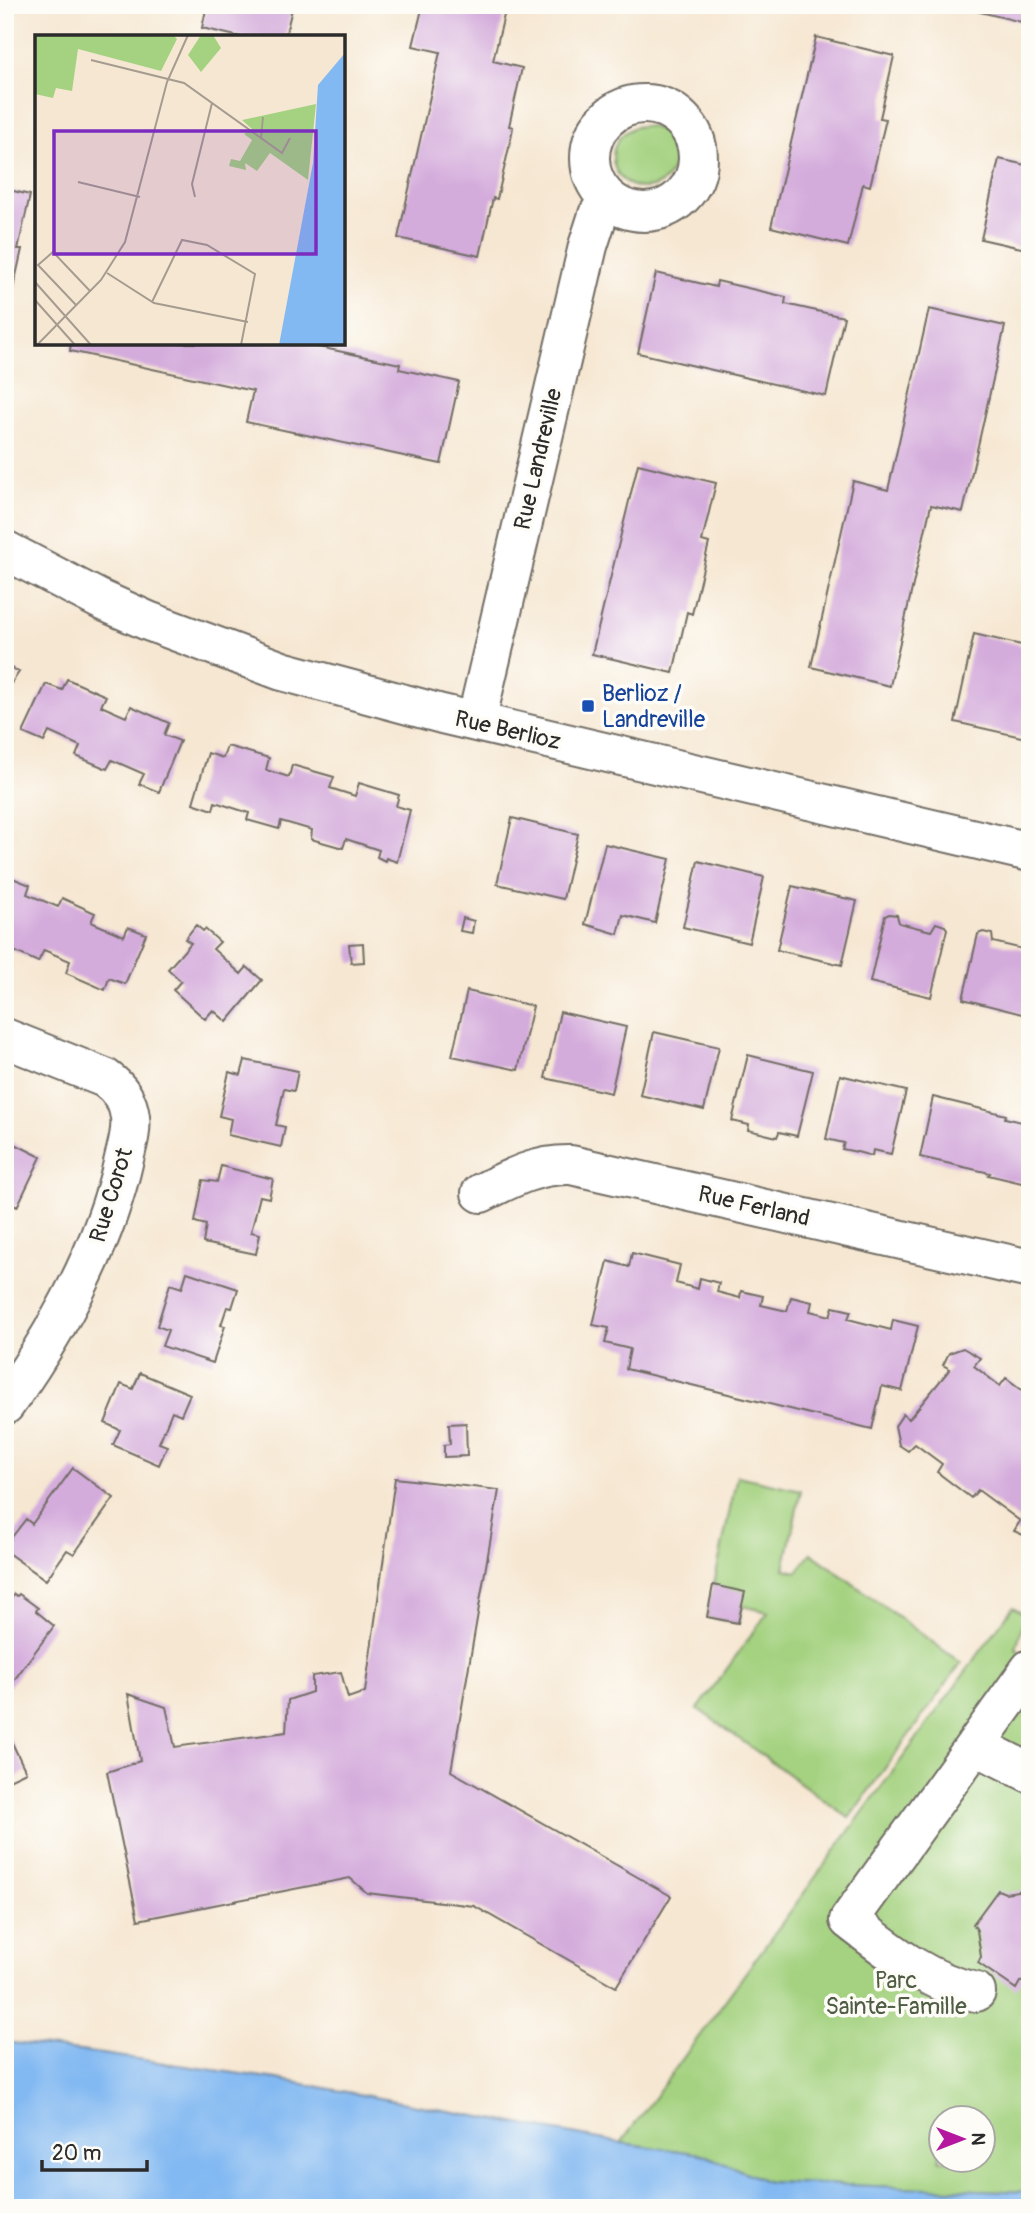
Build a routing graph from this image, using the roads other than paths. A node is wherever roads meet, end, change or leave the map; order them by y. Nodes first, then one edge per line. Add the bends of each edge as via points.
1 (609, 200) dead end
2 (5, 550) edge
3 (476, 722) junction
4 (1030, 852) edge
5 (5, 1038) edge
6 (481, 1193) dead end
7 (1030, 1269) edge
8 (5, 1405) edge
9 (1030, 1669) edge
10 (975, 1745) junction
11 (1030, 1773) edge
12 (976, 1992) dead end

1 - 3 street, Rue Landreville via 598,215 588,246
2 - 3 street, Rue Berlioz via 99,599 241,657
3 - 4 street, Rue Berlioz
5 - 8 street, Rue Corot via 113,1083 124,1098 131,1126 120,1177 91,1256 56,1325
6 - 7 street, Rue Ferland via 529,1170 571,1165
9 - 10 street
10 - 11 street
10 - 12 street via 849,1920 915,1968

